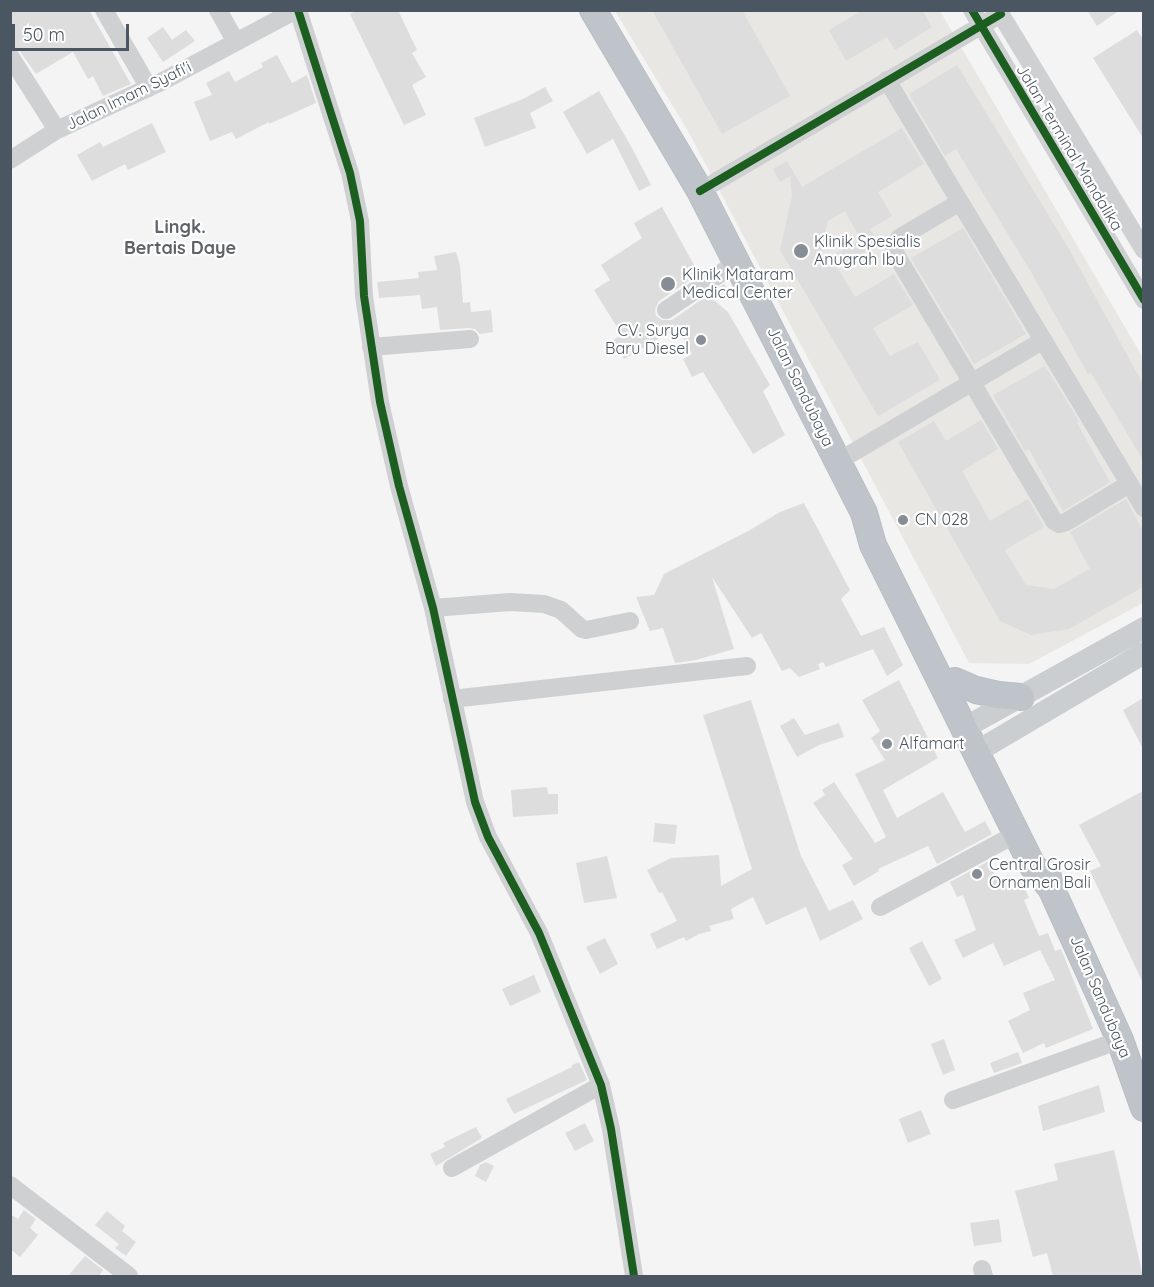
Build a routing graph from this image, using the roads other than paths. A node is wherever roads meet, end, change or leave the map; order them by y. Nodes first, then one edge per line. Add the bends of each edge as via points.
1 (104, 10) edge
2 (218, 10) edge
3 (297, 10) edge
4 (592, 10) edge
5 (985, 15) edge
6 (236, 42) junction
7 (10, 56) edge
8 (887, 80) junction
9 (149, 88) junction
10 (57, 130) junction
11 (10, 160) edge
12 (700, 191) junction
13 (960, 202) junction
14 (1143, 250) edge
15 (736, 263) junction
16 (1143, 300) edge
17 (666, 310) dead end
18 (470, 339) dead end
19 (1042, 341) junction
20 (371, 347) junction
21 (971, 383) junction
22 (837, 462) junction
23 (1128, 484) junction
24 (1143, 508) edge
25 (864, 513) junction
26 (433, 608) junction
27 (630, 621) dead end
28 (1143, 628) edge
29 (1143, 653) edge
30 (747, 666) dead end
31 (955, 681) junction
32 (1021, 697) junction
33 (452, 699) junction
34 (970, 725) junction
35 (981, 749) junction
36 (1016, 834) junction
37 (1051, 888) junction
38 (880, 907) dead end
39 (1120, 1040) junction
40 (601, 1085) junction
41 (953, 1100) dead end
42 (1143, 1108) edge
43 (452, 1168) dead end
44 (10, 1185) edge
45 (129, 1276) edge
46 (634, 1276) edge

1 - 9 street
2 - 6 street
3 - 6 street, Jalan Imam Syafi'i
3 - 20 street via 350,173 362,239
4 - 12 highway, Jalan Sandubaya
5 - 8 street
5 - 14 street
5 - 16 street, Jalan Terminal Mandalika
6 - 9 street, Jalan Imam Syafi'i
7 - 10 street
8 - 12 street
8 - 13 street
9 - 10 street, Jalan Imam Syafi'i
10 - 11 street, Jalan Imam Syafi'i
12 - 15 highway, Jalan Sandubaya
13 - 19 street
13 - 21 street via 899,238 894,245 895,253
15 - 17 street
15 - 22 highway, Jalan Sandubaya
18 - 20 street
19 - 21 street
19 - 23 street
20 - 26 street via 399,486
21 - 22 street
21 - 23 street via 1054,521 1066,522
22 - 25 highway, Jalan Sandubaya
23 - 24 street
25 - 31 highway, Jalan Sandubaya via 884,538
25 - 34 highway, Jalan Sandubaya via 873,545
26 - 27 street via 510,602 544,604 561,609 586,630
26 - 33 street
28 - 32 main road
29 - 35 main road
30 - 33 street
31 - 32 highway via 976,690
31 - 34 highway, Jalan Sandubaya
32 - 34 main road
33 - 40 street via 483,825 538,933
34 - 35 highway, Jalan Sandubaya
35 - 36 highway, Jalan Sandubaya
35 - 37 highway, Jalan Sandubaya via 1044,860
36 - 37 highway, Jalan Sandubaya via 1032,865
36 - 38 street
37 - 39 highway, Jalan Sandubaya
39 - 41 street
39 - 42 highway, Jalan Sandubaya
40 - 43 street
40 - 46 street
44 - 45 street

